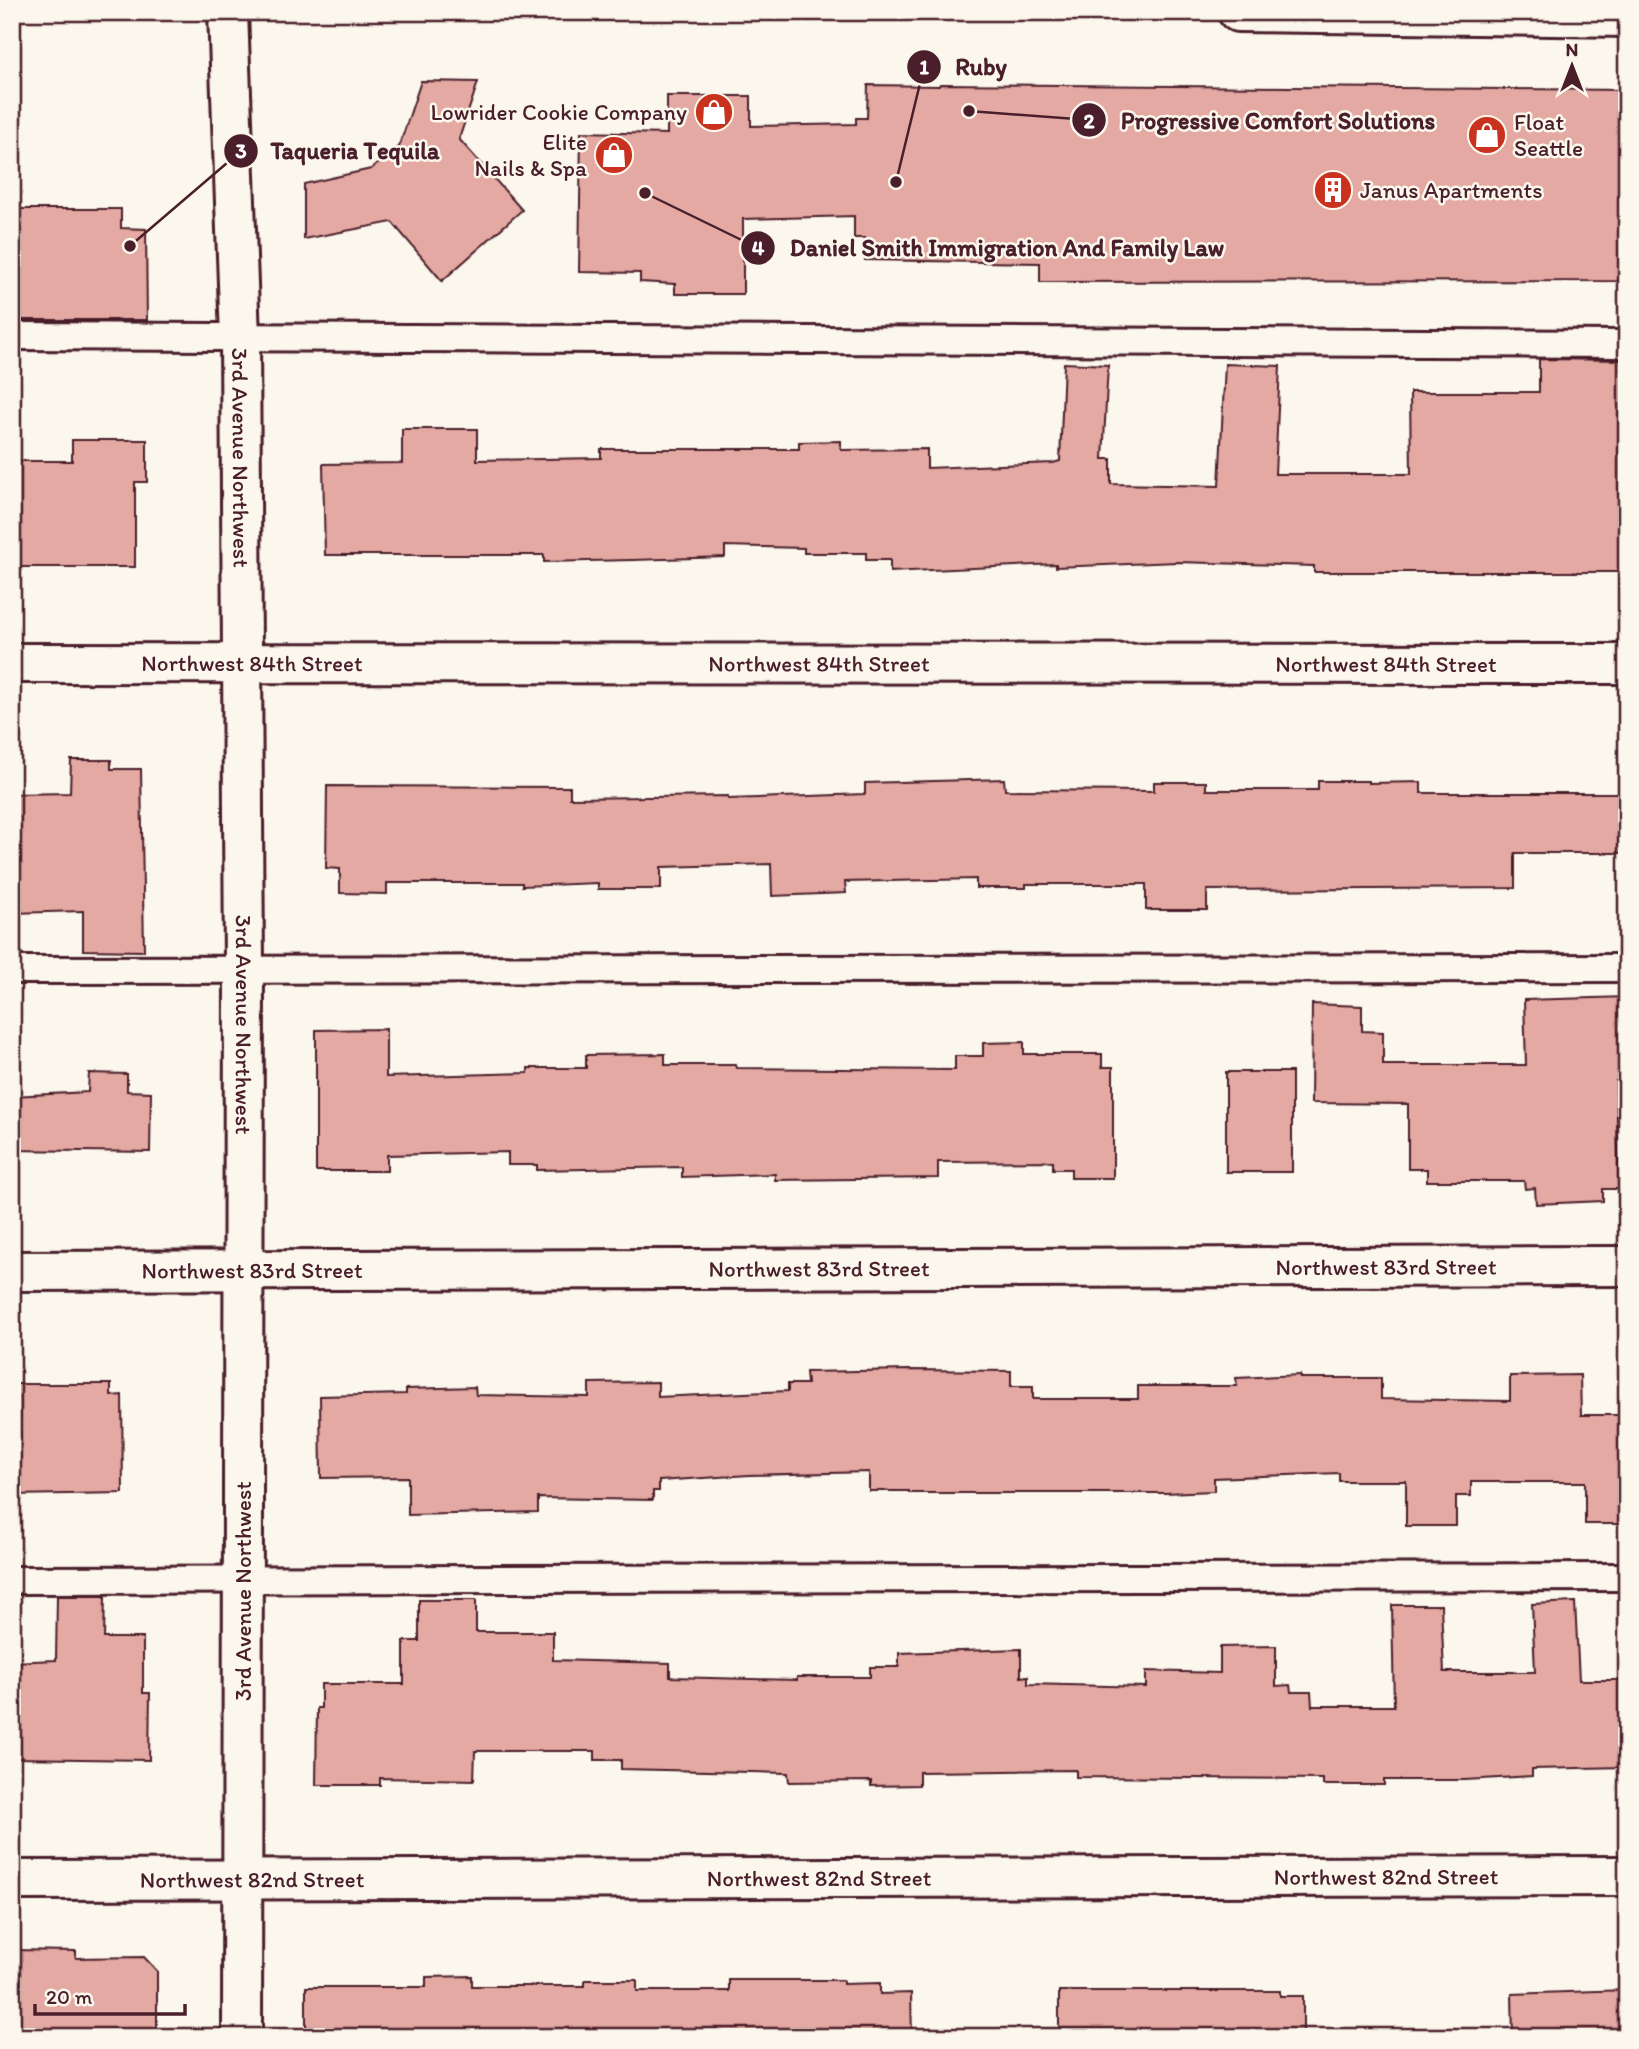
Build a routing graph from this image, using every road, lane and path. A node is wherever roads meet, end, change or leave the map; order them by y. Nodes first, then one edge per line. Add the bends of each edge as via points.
1 (228, 12) edge
2 (1238, 12) edge
3 (1253, 12) edge
4 (1627, 17) edge
5 (12, 336) edge
6 (240, 338) junction
7 (1627, 344) edge
8 (12, 663) edge
9 (240, 663) junction
10 (1627, 664) edge
11 (1627, 968) edge
12 (244, 969) junction
13 (12, 970) edge
14 (1627, 1266) edge
15 (244, 1269) junction
16 (12, 1270) edge
17 (1627, 1577) edge
18 (12, 1580) edge
19 (243, 1581) junction
20 (1627, 1876) edge
21 (243, 1879) junction
22 (12, 1880) edge
23 (242, 2037) edge

1 - 6 street, 3rd Avenue Northwest
2 - 3 street
3 - 4 street
5 - 6 lane
6 - 7 lane
6 - 9 street, 3rd Avenue Northwest
8 - 9 street, Northwest 84th Street
9 - 10 street, Northwest 84th Street
9 - 12 street, 3rd Avenue Northwest
11 - 12 lane
12 - 13 lane
12 - 15 street, 3rd Avenue Northwest
14 - 15 street, Northwest 83rd Street
15 - 16 street, Northwest 83rd Street
15 - 19 street, 3rd Avenue Northwest
17 - 19 lane
18 - 19 lane
19 - 21 street, 3rd Avenue Northwest
20 - 21 street, Northwest 82nd Street
21 - 22 street, Northwest 82nd Street
21 - 23 street, 3rd Avenue Northwest

